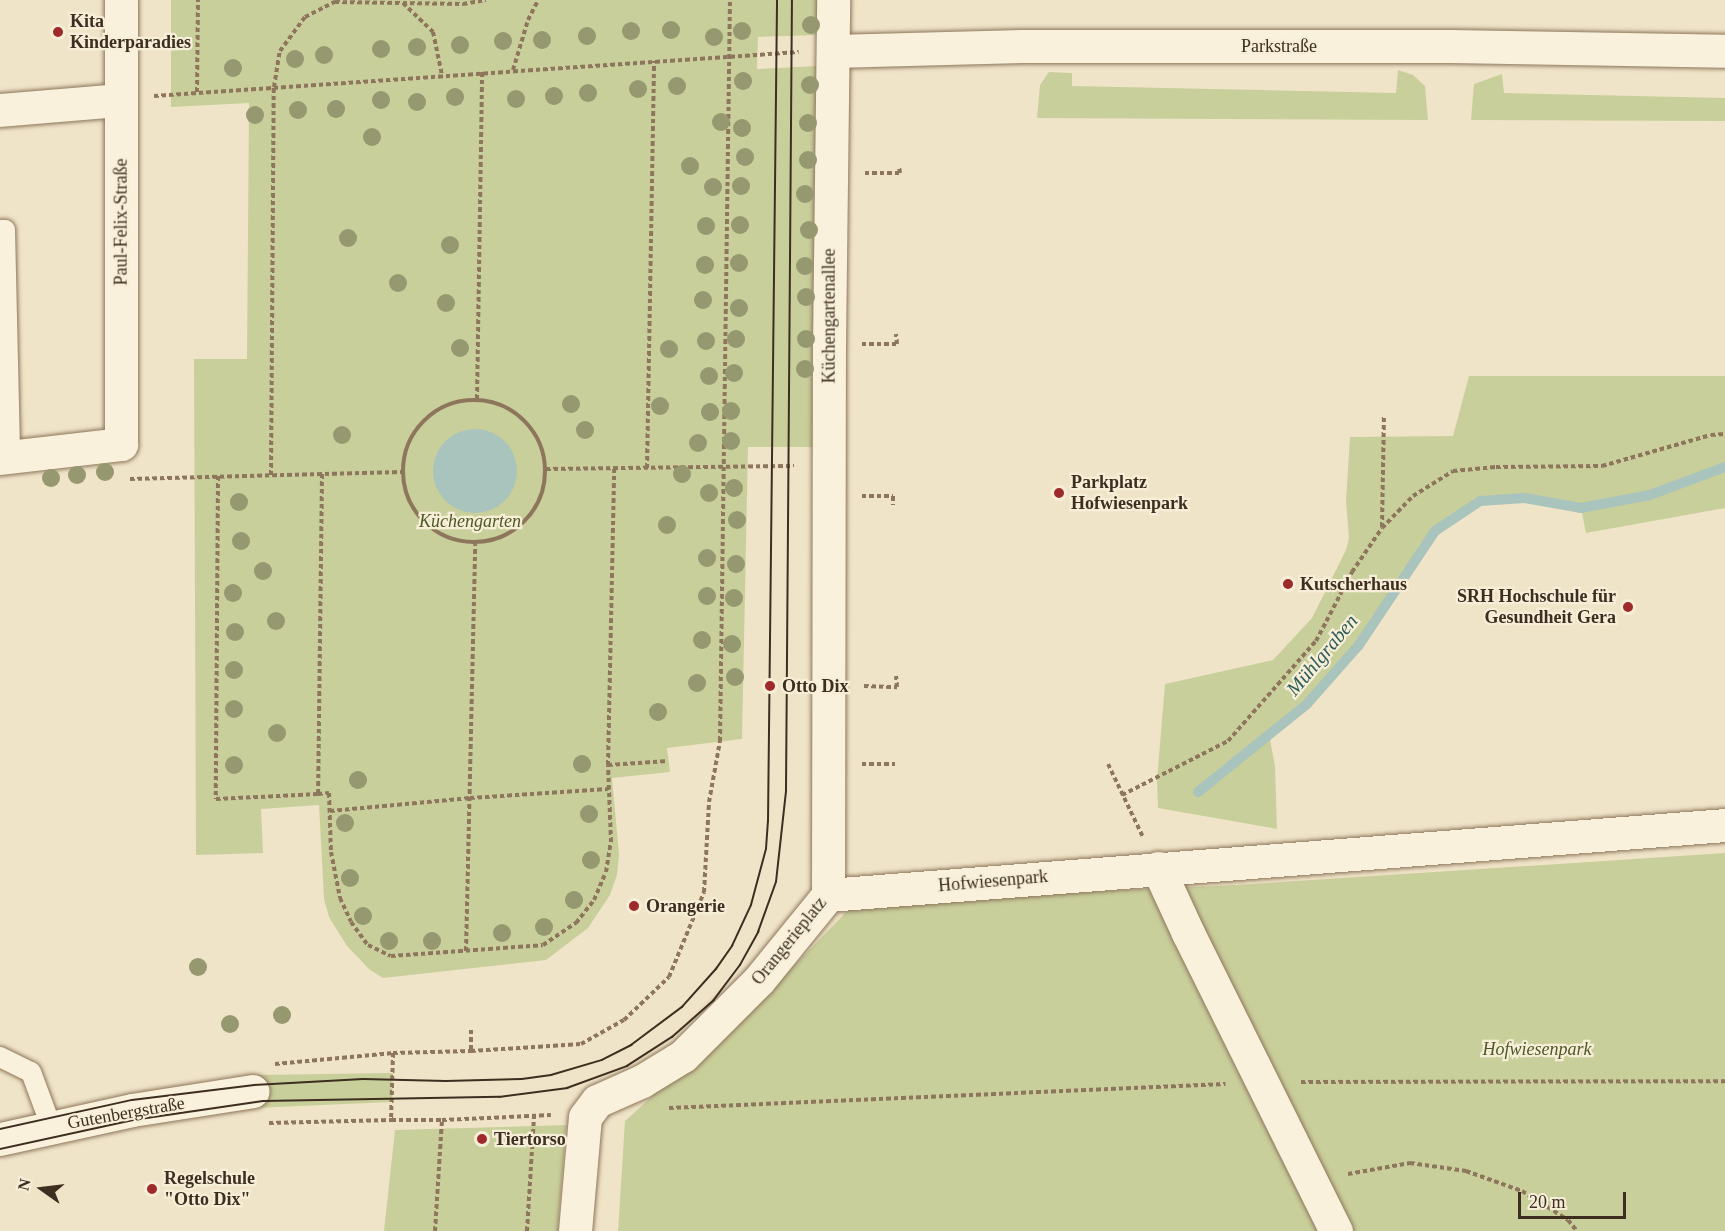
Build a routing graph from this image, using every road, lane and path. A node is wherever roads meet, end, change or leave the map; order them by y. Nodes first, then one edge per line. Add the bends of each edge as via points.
1 (121, 0) edge
2 (198, 0) edge
3 (486, 0) edge
4 (538, 0) edge
5 (730, 0) edge
6 (400, 1) edge
7 (833, 24) edge
8 (1725, 51) edge
9 (729, 56) junction
10 (654, 61) junction
11 (513, 70) junction
12 (482, 72) junction
13 (442, 75) junction
14 (274, 87) junction
15 (197, 92) junction
16 (120, 100) junction
17 (0, 110) edge
18 (0, 230) edge
19 (896, 334) dead end
20 (829, 344) junction
21 (477, 399) junction
22 (1384, 417) dead end
23 (1725, 434) edge
24 (121, 444) junction
25 (5, 458) edge
26 (829, 464) junction
27 (724, 466) junction
28 (647, 468) junction
29 (614, 469) junction
30 (546, 470) junction
31 (402, 472) junction
32 (322, 474) junction
33 (271, 475) junction
34 (218, 476) junction
35 (1382, 528) junction
36 (475, 544) junction
37 (827, 610) joint
38 (668, 760) dead end
39 (1108, 764) dead end
40 (608, 765) junction
41 (608, 789) junction
42 (318, 794) junction
43 (1122, 795) junction
44 (471, 798) junction
45 (330, 811) junction
46 (1725, 825) edge
47 (1158, 868) junction
48 (828, 895) junction
49 (466, 951) junction
50 (471, 1030) dead end
51 (471, 1051) junction
52 (393, 1053) junction
53 (0, 1057) edge
54 (1725, 1081) edge
55 (1262, 1082) junction
56 (253, 1091) junction
57 (662, 1108) dead end
58 (534, 1115) junction
59 (585, 1117) junction
60 (391, 1120) junction
61 (442, 1120) junction
62 (51, 1126) junction
63 (0, 1139) edge
64 (1312, 1183) junction
65 (435, 1231) edge
66 (527, 1231) edge
67 (575, 1231) edge
68 (1336, 1231) edge
69 (1577, 1231) edge

1 - 16 street, Paul-Felix-Straße
2 - 15 path
3 - 6 path via 463,4
4 - 11 path
5 - 9 path
6 - 13 path via 433,32
6 - 14 path via 334,2 305,17 280,51
7 - 8 street, Parkstraße via 1046,46
7 - 9 path
7 - 20 street, Küchengartenallee
9 - 10 path
9 - 27 path
10 - 11 path
10 - 28 path
11 - 12 path
12 - 13 path
12 - 21 path
13 - 14 path
14 - 15 path
14 - 33 path
15 - 16 path
16 - 17 street
16 - 24 street, Paul-Felix-Straße
18 - 25 lane via 5,230
19 - 20 path via 897,344
20 - 26 street, Küchengartenallee
21 - 30 path via 512,410 537,435
21 - 31 path via 439,407 411,435
22 - 35 path
23 - 35 path via 1602,466 1453,471 1413,496
24 - 25 street
24 - 34 path via 129,479
26 - 27 path
26 - 37 street, Küchengartenallee
27 - 28 path
27 - 51 path via 720,741 709,802 704,892 669,977 624,1020 581,1044
28 - 29 path
29 - 30 path
29 - 40 path
30 - 36 path via 537,507 511,533
31 - 32 path
31 - 36 path via 412,509 439,535
32 - 33 path
32 - 42 path
33 - 34 path
34 - 42 path via 216,799
35 - 43 path via 1352,572 1316,640 1228,741
36 - 44 path
37 - 48 street, Orangerieplatz
38 - 40 path
39 - 43 path
40 - 41 path
41 - 44 path
41 - 49 path via 610,842 606,872 594,900 576,923 543,945
42 - 45 path via 329,793
43 - 47 path
44 - 45 path
44 - 49 path
45 - 49 path via 340,898 368,945 391,956
46 - 47 street, Hofwiesenpark
47 - 48 street, Hofwiesenpark
47 - 55 street
48 - 59 street, Orangerieplatz via 759,980 683,1056 642,1081 597,1101
50 - 51 path
51 - 52 path
52 - 56 path via 254,1066
52 - 60 path
53 - 62 lane via 31,1072
54 - 55 path
55 - 57 path
55 - 64 street
56 - 60 path via 256,1123
56 - 62 street, Gutenbergstraße
58 - 59 path
58 - 61 path
58 - 66 path
59 - 67 street
60 - 61 path
61 - 65 path
62 - 63 street, Gutenbergstraße
64 - 68 street
64 - 69 path via 1410,1163 1466,1171 1522,1191 1568,1220

